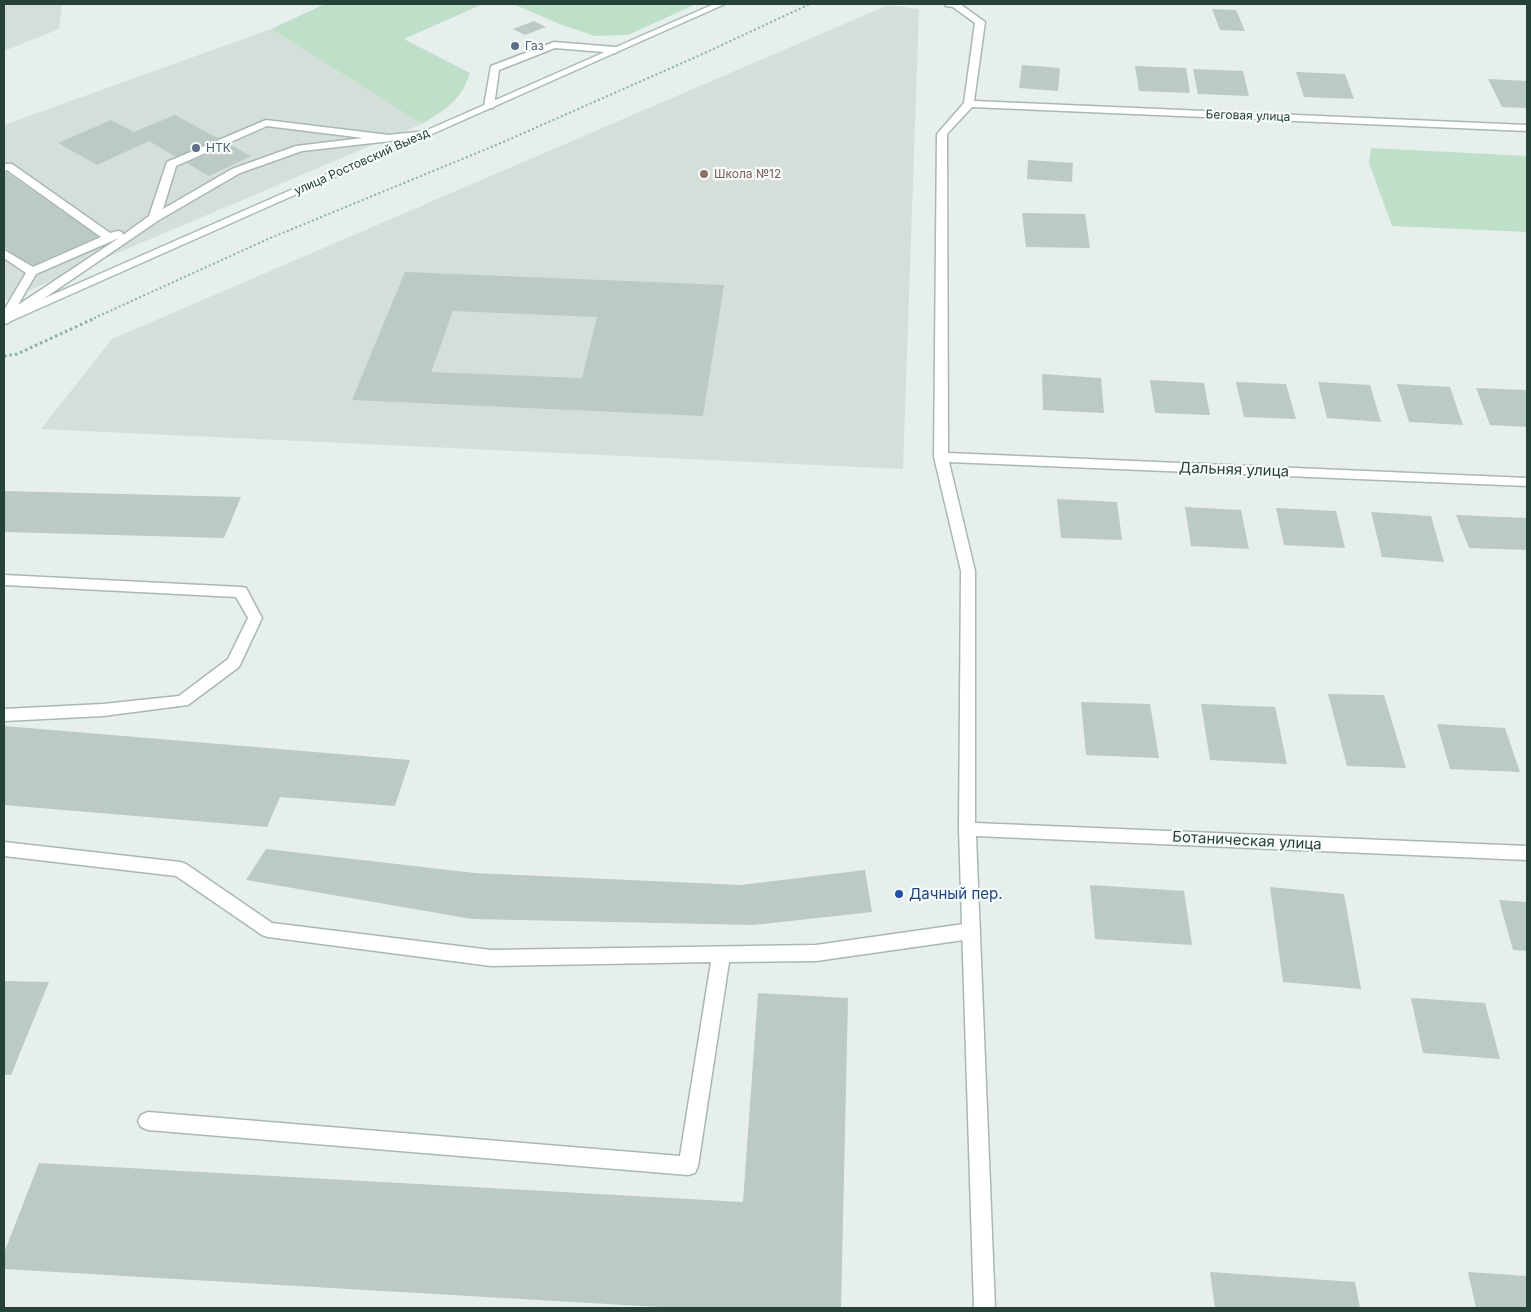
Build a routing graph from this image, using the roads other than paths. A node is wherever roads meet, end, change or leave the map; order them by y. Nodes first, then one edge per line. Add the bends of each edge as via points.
1 (721, 4) edge
2 (949, 4) edge
3 (615, 50) junction
4 (968, 104) junction
5 (489, 106) junction
6 (1527, 128) edge
7 (426, 134) junction
8 (388, 138) junction
9 (4, 168) edge
10 (154, 219) junction
11 (109, 238) junction
12 (4, 253) edge
13 (32, 272) junction
14 (4, 320) edge
15 (941, 457) junction
16 (1527, 482) edge
17 (4, 580) edge
18 (4, 715) edge
19 (967, 829) junction
20 (4, 849) edge
21 (1527, 853) edge
22 (971, 931) junction
23 (720, 954) junction
24 (148, 1121) dead end
25 (985, 1308) edge

1 - 3 street, улица Ростовский Выезд
2 - 4 street via 956,5 980,22
3 - 5 street, улица Ростовский Выезд
3 - 5 street via 554,46 494,68
4 - 6 street, Беговая улица
4 - 15 street via 942,134
5 - 7 street, улица Ростовский Выезд
7 - 8 street
7 - 14 street, улица Ростовский Выезд
8 - 10 street via 300,148 236,170
8 - 10 street via 266,124 171,164
9 - 11 street via 8,166
10 - 11 street
10 - 14 street
11 - 13 street
12 - 13 street
13 - 14 street
15 - 16 street, Дальняя улица
15 - 19 street via 968,571
17 - 18 street via 241,592 255,618 234,664 183,701 102,710
19 - 21 street, Ботаническая улица
19 - 22 street
20 - 23 street via 180,869 268,930 491,958
22 - 23 street via 816,953
22 - 25 street
23 - 24 street via 688,1166

